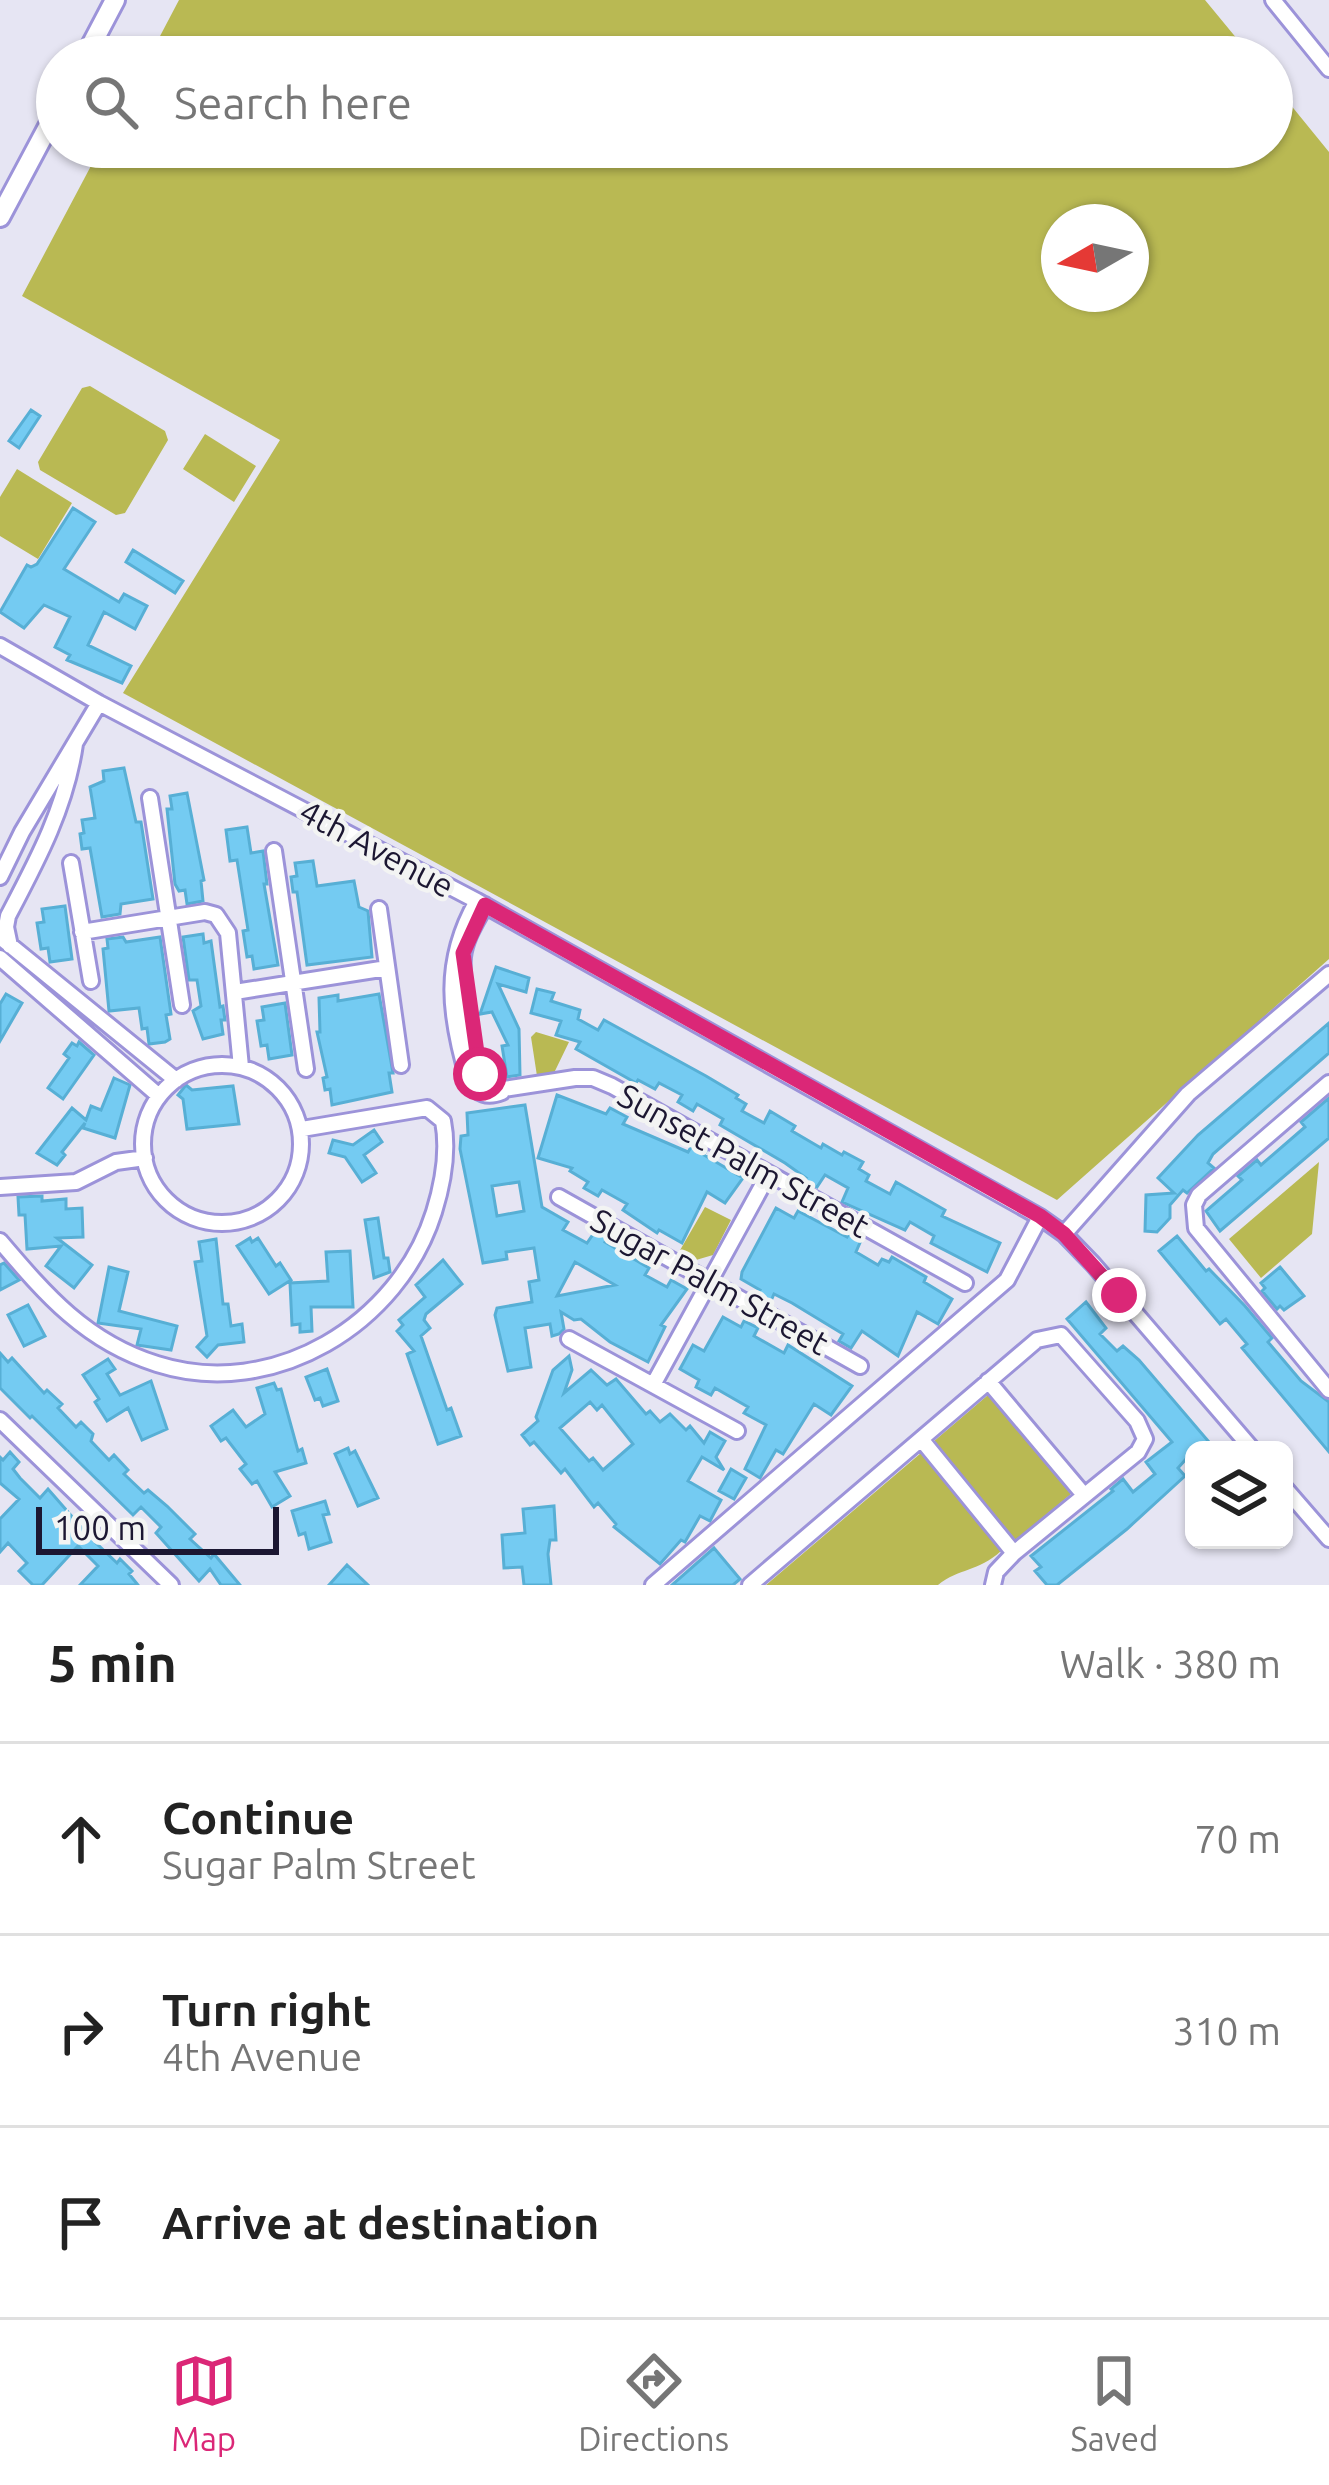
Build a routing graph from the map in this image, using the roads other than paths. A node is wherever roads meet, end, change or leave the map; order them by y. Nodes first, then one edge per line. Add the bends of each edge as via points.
1 (115, 0) edge
2 (1273, 0) edge
3 (96, 36) edge
4 (1329, 69) edge
5 (36, 149) edge
6 (0, 217) edge
7 (0, 646) edge
8 (98, 703) junction
9 (75, 744) junction
10 (150, 798) dead end
11 (274, 851) dead end
12 (71, 863) dead end
13 (0, 877) edge
14 (481, 903) junction
15 (379, 909) dead end
16 (168, 919) junction
17 (82, 932) junction
18 (3, 947) edge
19 (387, 968) junction
20 (1329, 974) edge
21 (91, 981) dead end
22 (294, 983) junction
23 (235, 992) junction
24 (182, 1005) dead end
25 (401, 1064) dead end
26 (241, 1066) junction
27 (307, 1069) dead end
28 (176, 1080) junction
29 (1329, 1083) edge
30 (159, 1096) junction
31 (302, 1129) junction
32 (145, 1158) junction
33 (768, 1175) junction
34 (3, 1187) edge
35 (559, 1197) dead end
36 (1040, 1216) junction
37 (1064, 1234) junction
38 (0, 1241) edge
39 (712, 1280) junction
40 (965, 1283) dead end
41 (569, 1339) dead end
42 (860, 1366) dead end
43 (988, 1381) junction
44 (653, 1385) junction
45 (1329, 1389) edge
46 (0, 1420) edge
47 (737, 1430) dead end
48 (921, 1439) junction
49 (1244, 1441) edge
50 (1084, 1495) junction
51 (1293, 1497) edge
52 (1329, 1539) edge
53 (1013, 1553) junction
54 (171, 1585) edge
55 (652, 1585) edge
56 (750, 1585) edge
57 (993, 1585) edge

1 - 3 main road
2 - 4 street
5 - 6 main road
7 - 8 street, 4th Avenue
8 - 9 street
8 - 14 street, 4th Avenue
9 - 13 street
9 - 18 street via 70,780 8,916
10 - 16 street
11 - 22 street
12 - 17 street
14 - 33 street, Sunset Palm Street via 463,953 485,1084 497,1090 593,1078
14 - 36 street, 4th Avenue
15 - 19 street
16 - 17 street
16 - 23 street via 205,912 224,922
16 - 24 street
17 - 21 street
18 - 28 street
18 - 30 street
19 - 22 street
19 - 25 street
20 - 37 street via 1188,1094
22 - 23 street
22 - 27 street
23 - 26 street
26 - 28 street via 200,1068
26 - 31 street via 276,1085
28 - 30 street
29 - 45 street via 1194,1205 1196,1228
30 - 32 street via 146,1123
31 - 32 street via 292,1182 277,1202 231,1223 182,1213 163,1197
31 - 38 street via 428,1108 443,1121 446,1160 426,1240 398,1283 352,1330 286,1362 178,1370 112,1346 48,1298
32 - 34 street via 76,1182
33 - 39 street
33 - 40 street, Sunset Palm Street
35 - 39 street, Sugar Palm Street
36 - 37 street, 4th Avenue
36 - 55 street via 1007,1280
37 - 49 street, 4th Avenue
39 - 42 street, Sugar Palm Street
39 - 44 street
41 - 44 street
43 - 48 street
43 - 50 street
43 - 50 street via 1037,1340 1061,1335 1137,1421 1142,1447
44 - 47 street
46 - 54 street
48 - 53 street
48 - 56 street
50 - 53 street
51 - 52 street
53 - 57 street

